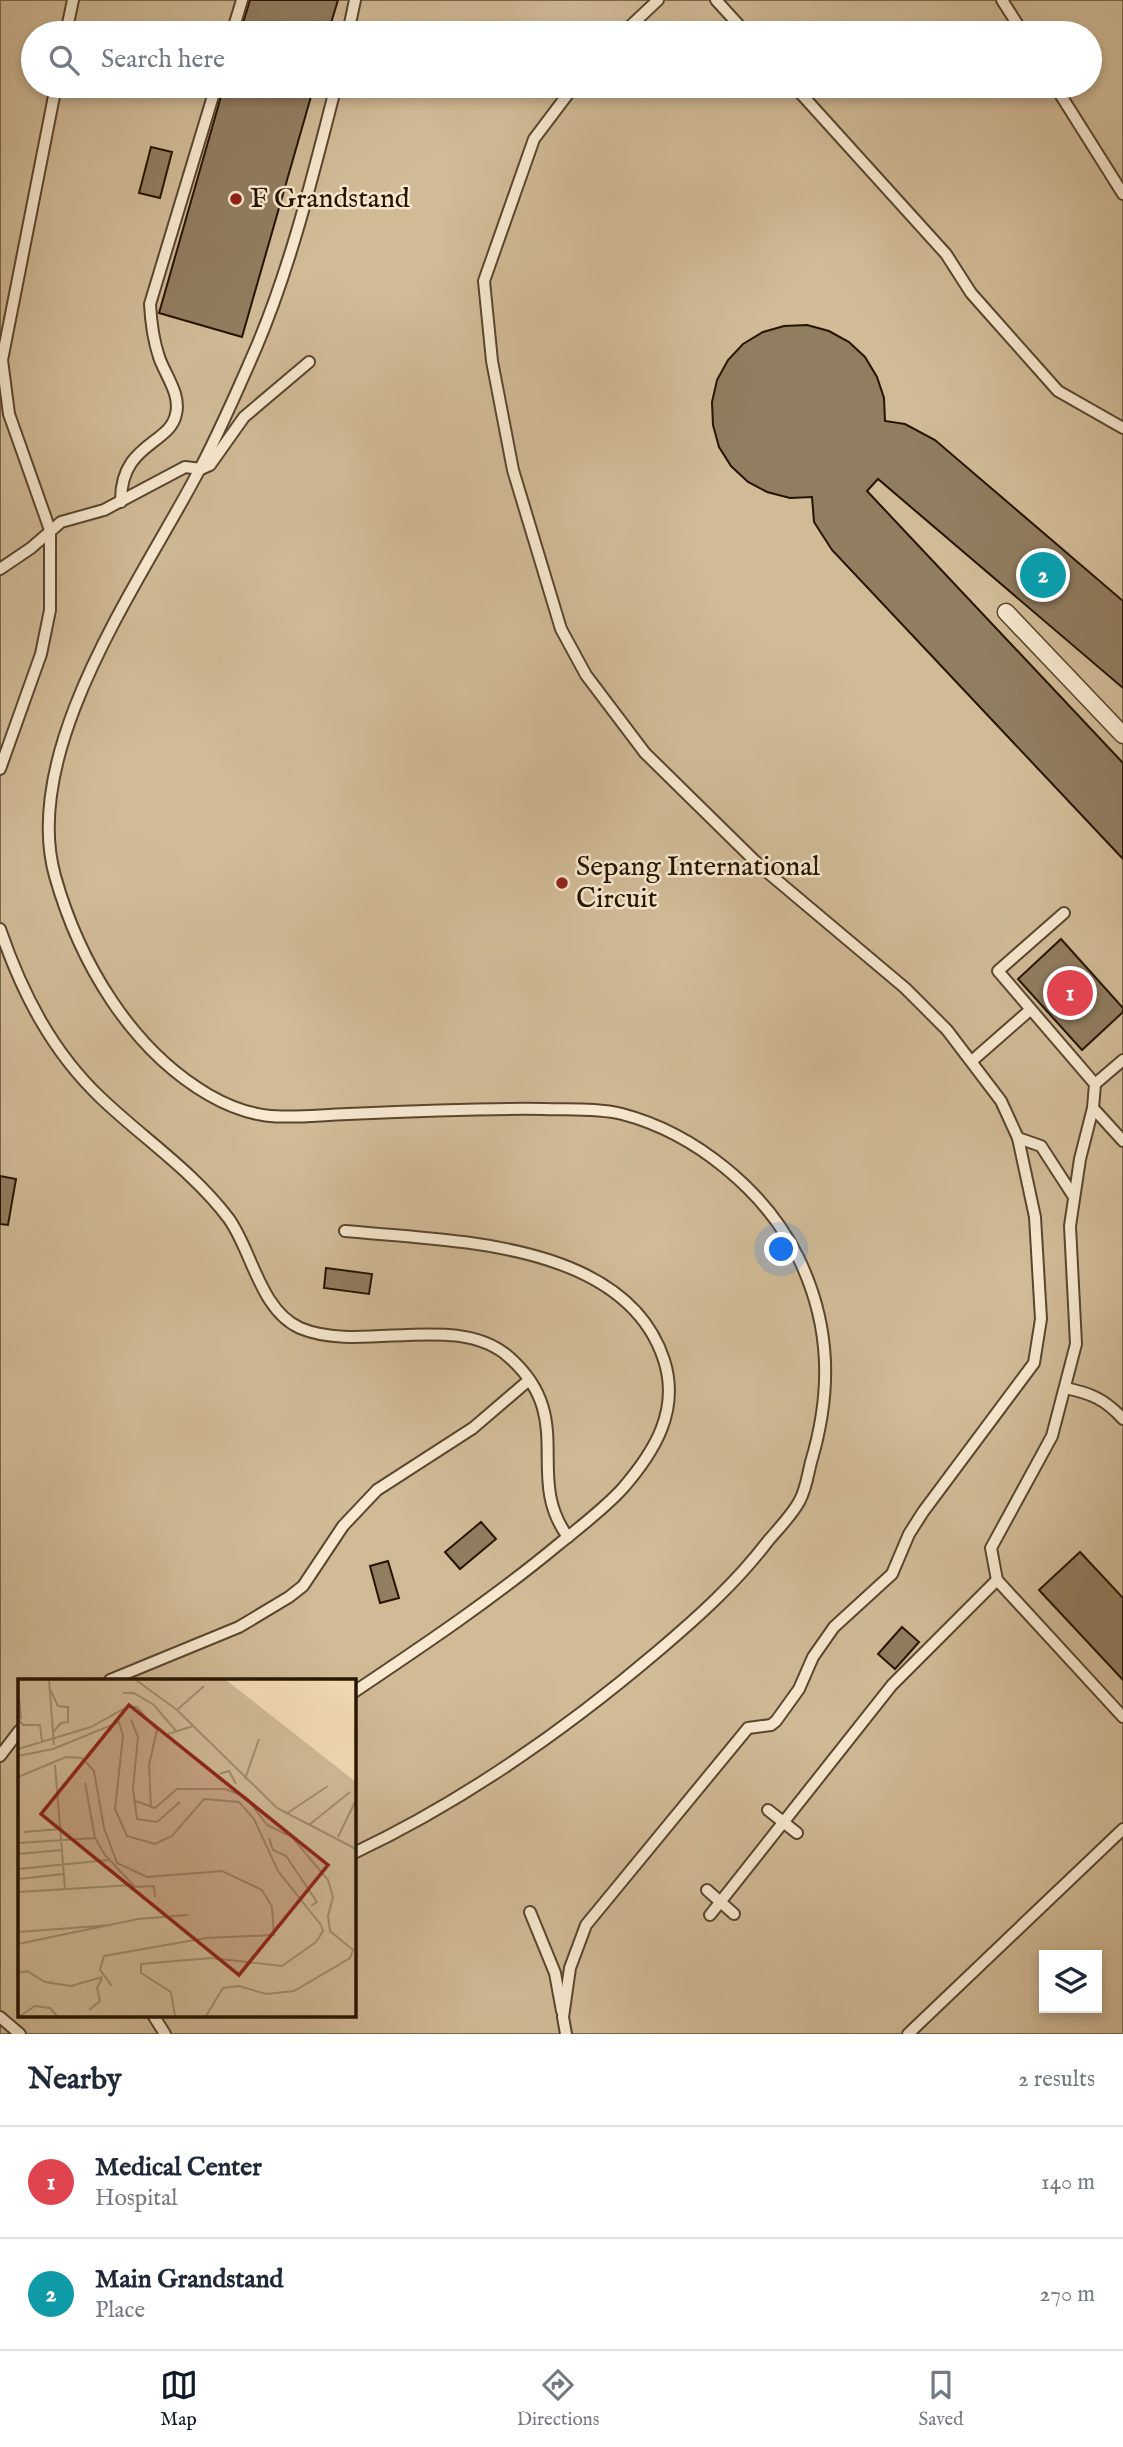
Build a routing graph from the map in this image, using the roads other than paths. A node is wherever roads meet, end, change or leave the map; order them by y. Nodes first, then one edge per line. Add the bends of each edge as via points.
1 (73, 0) edge
2 (242, 0) edge
3 (355, 0) edge
4 (658, 0) edge
5 (716, 0) edge
6 (1002, 0) edge
7 (69, 21) edge
8 (236, 21) edge
9 (351, 21) edge
10 (636, 21) edge
11 (735, 21) edge
12 (1015, 21) edge
13 (54, 98) edge
14 (212, 98) edge
15 (333, 98) edge
16 (565, 98) edge
17 (805, 98) edge
18 (1063, 98) edge
19 (1123, 194) edge
20 (309, 362) dead end
21 (1123, 428) edge
22 (201, 469) junction
23 (121, 502) junction
24 (50, 530) junction
25 (0, 569) edge
26 (1006, 612) dead end
27 (1123, 735) edge
28 (0, 769) edge
29 (1064, 913) dead end
30 (0, 929) edge
31 (1030, 1010) junction
32 (973, 1060) junction
33 (1123, 1060) edge
34 (1095, 1084) junction
35 (1093, 1108) junction
36 (1018, 1138) junction
37 (1123, 1141) edge
38 (1074, 1196) junction
39 (345, 1231) dead end
40 (529, 1380) junction
41 (1065, 1388) junction
42 (1123, 1419) edge
43 (568, 1537) junction
44 (997, 1580) junction
45 (115, 1679) edge
46 (355, 1691) edge
47 (1123, 1717) edge
48 (18, 1732) edge
49 (0, 1756) edge
50 (768, 1810) dead end
51 (783, 1822) junction
52 (797, 1833) dead end
53 (1120, 1837) edge
54 (355, 1852) edge
55 (707, 1890) dead end
56 (720, 1902) junction
57 (530, 1912) dead end
58 (734, 1914) dead end
59 (710, 1915) dead end
60 (154, 2016) edge
61 (0, 2017) edge
62 (563, 2017) junction
63 (20, 2034) edge
64 (165, 2034) edge
65 (566, 2034) edge
66 (908, 2034) edge

1 - 7 lane
2 - 8 lane
3 - 9 lane
4 - 10 lane
5 - 11 lane
6 - 12 lane
13 - 24 lane via 2,360 9,414
14 - 23 lane via 150,304 154,341 177,404 176,416 134,458 121,487
15 - 22 lane via 283,278
16 - 32 lane via 534,139 484,281 492,361 513,470 561,629 586,676 645,753 760,866 905,988
17 - 21 lane via 946,254 971,293 1058,391
18 - 19 lane
20 - 22 lane via 244,417 217,458
22 - 23 lane via 185,467 169,473
22 - 54 lane via 80,690 59,756 50,835 53,868 75,936 107,993 158,1057 209,1096 258,1116 288,1119 505,1108 595,1110 673,1134 732,1173 784,1231 813,1296 826,1356 827,1391 800,1499 716,1602 596,1704 469,1791
23 - 24 lane
24 - 25 lane
24 - 28 lane via 52,581 45,638
26 - 27 street
29 - 31 lane via 998,971
30 - 40 lane via 24,992 58,1049 101,1098 181,1168 227,1217 265,1291 290,1323 316,1332 483,1341 509,1356
31 - 32 lane
31 - 34 lane
32 - 36 lane via 1001,1101
33 - 34 lane
34 - 35 lane
35 - 37 lane
35 - 38 lane
36 - 38 lane via 1041,1146
36 - 62 lane via 1035,1217 1041,1318 1034,1363 923,1512 892,1574 834,1627 776,1721 748,1728 586,1925 570,1968
38 - 41 lane via 1070,1226 1076,1344
39 - 43 lane via 481,1244 569,1267 607,1287 643,1321 660,1347 668,1371 668,1415 659,1437 622,1489
40 - 43 lane via 548,1420 549,1488 554,1512
40 - 45 lane via 473,1428 377,1490 344,1526 303,1586 289,1597 239,1628
41 - 42 lane via 1095,1395
41 - 44 lane via 1052,1436 991,1548
43 - 46 lane via 497,1596
44 - 47 lane
44 - 51 lane via 909,1665
48 - 49 lane
50 - 51 lane
51 - 52 lane
51 - 56 lane
53 - 66 lane
55 - 56 lane
56 - 58 lane
56 - 59 lane
57 - 62 lane via 555,1973
60 - 64 lane
61 - 63 lane
62 - 65 lane

